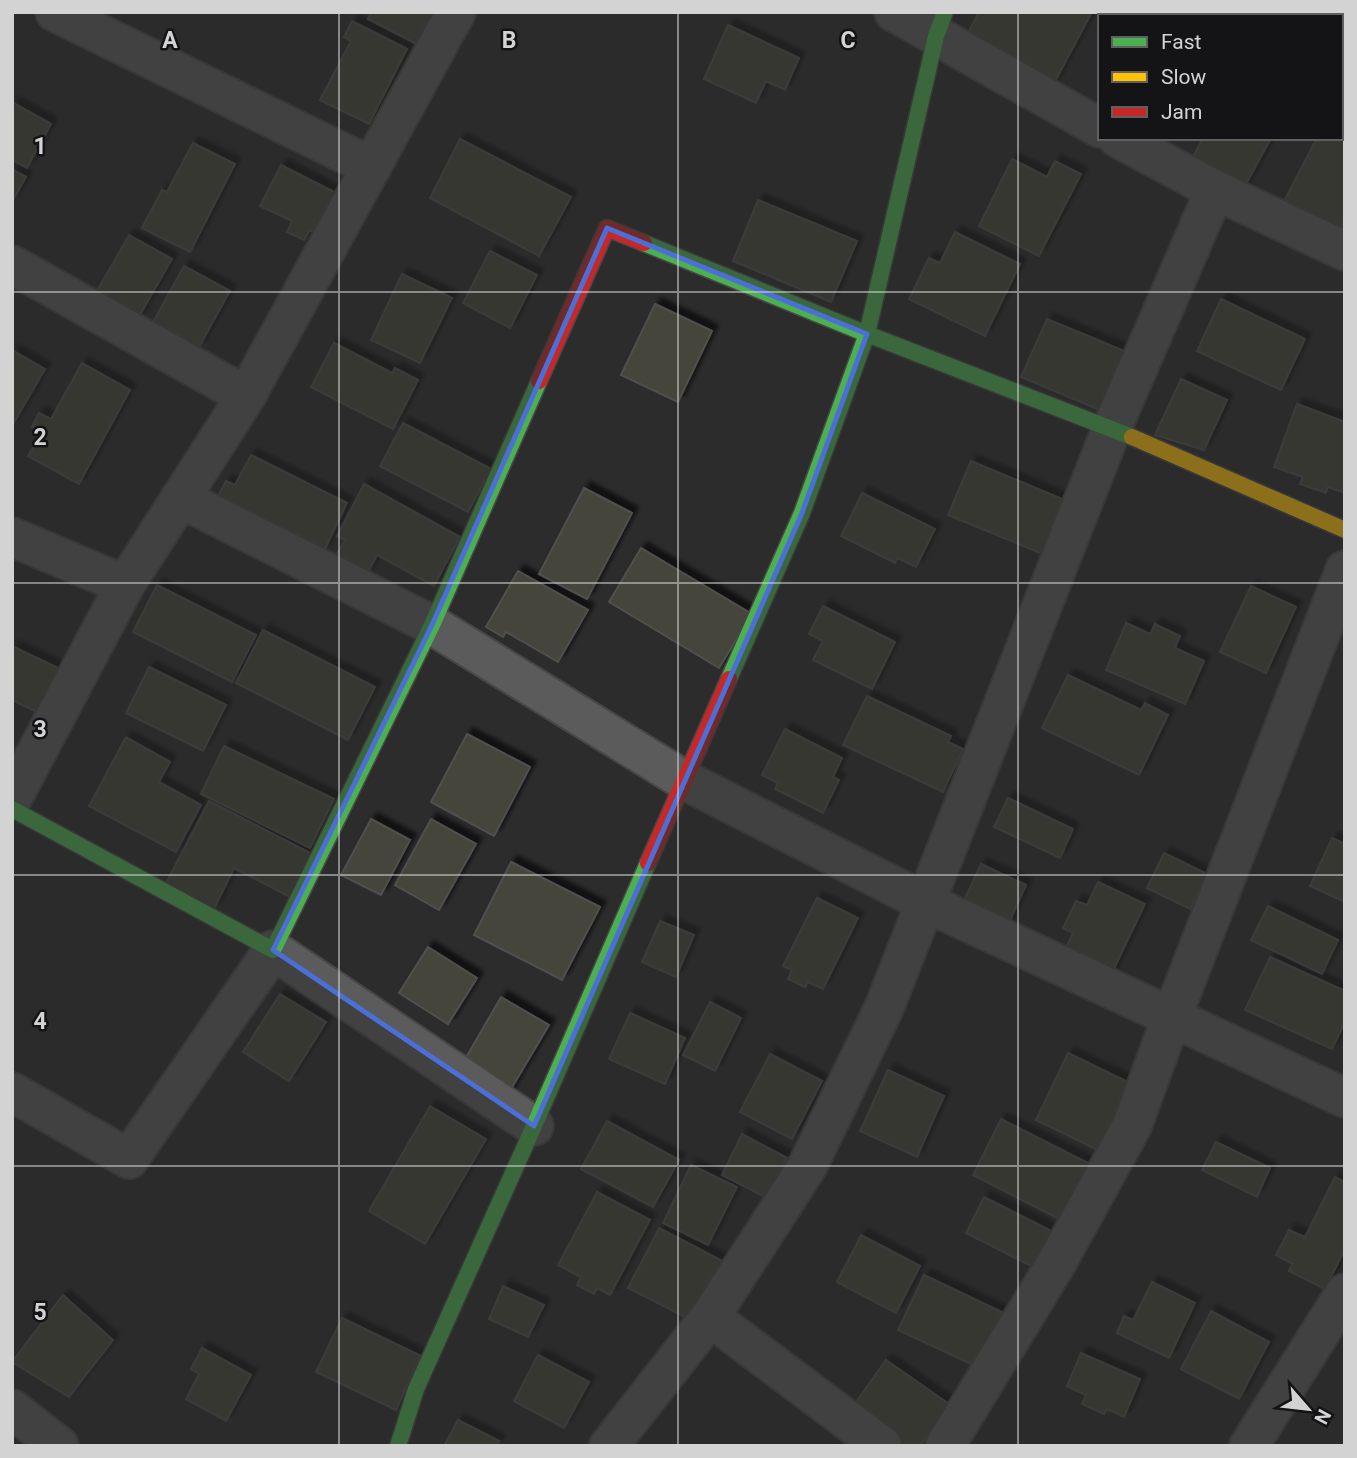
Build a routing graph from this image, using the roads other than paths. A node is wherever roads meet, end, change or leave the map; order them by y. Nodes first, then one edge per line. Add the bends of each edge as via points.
1 (55, 12) edge
2 (456, 12) edge
3 (894, 12) edge
4 (940, 24) edge
5 (1098, 127) edge
6 (1125, 140) edge
7 (1159, 149) edge
8 (372, 167) junction
9 (1215, 190) junction
10 (1345, 251) edge
11 (12, 265) edge
12 (867, 334) junction
13 (246, 396) junction
14 (1111, 428) junction
15 (180, 498) junction
16 (1345, 530) edge
17 (12, 537) edge
18 (1345, 570) edge
19 (125, 585) junction
20 (432, 625) junction
21 (684, 780) junction
22 (12, 799) edge
23 (12, 809) edge
24 (926, 903) junction
25 (273, 950) junction
26 (1171, 1019) junction
27 (12, 1092) edge
28 (1345, 1098) edge
29 (534, 1126) junction
30 (1345, 1293) edge
31 (710, 1317) junction
32 (12, 1409) edge
33 (59, 1446) edge
34 (398, 1446) edge
35 (609, 1446) edge
36 (882, 1446) edge
37 (945, 1446) edge
38 (1249, 1446) edge

1 - 8 street
2 - 8 street
3 - 4 street
4 - 5 street
4 - 12 street
6 - 7 street
7 - 9 street
8 - 13 street
9 - 10 street
9 - 14 street
11 - 13 street
12 - 14 street
12 - 20 street via 607,228
12 - 21 street via 802,513
13 - 15 street
14 - 16 street
14 - 24 street
15 - 19 street
15 - 20 street
17 - 19 street
18 - 26 street
19 - 22 street
20 - 21 street
20 - 25 street
21 - 24 street
21 - 29 street
23 - 25 street
24 - 26 street
24 - 31 street via 884,1009 808,1165
25 - 27 street via 129,1159
25 - 29 street
26 - 28 street
26 - 37 street via 1132,1126 1056,1264
29 - 34 street via 416,1388
30 - 38 street
31 - 35 street
31 - 36 street
32 - 33 street

